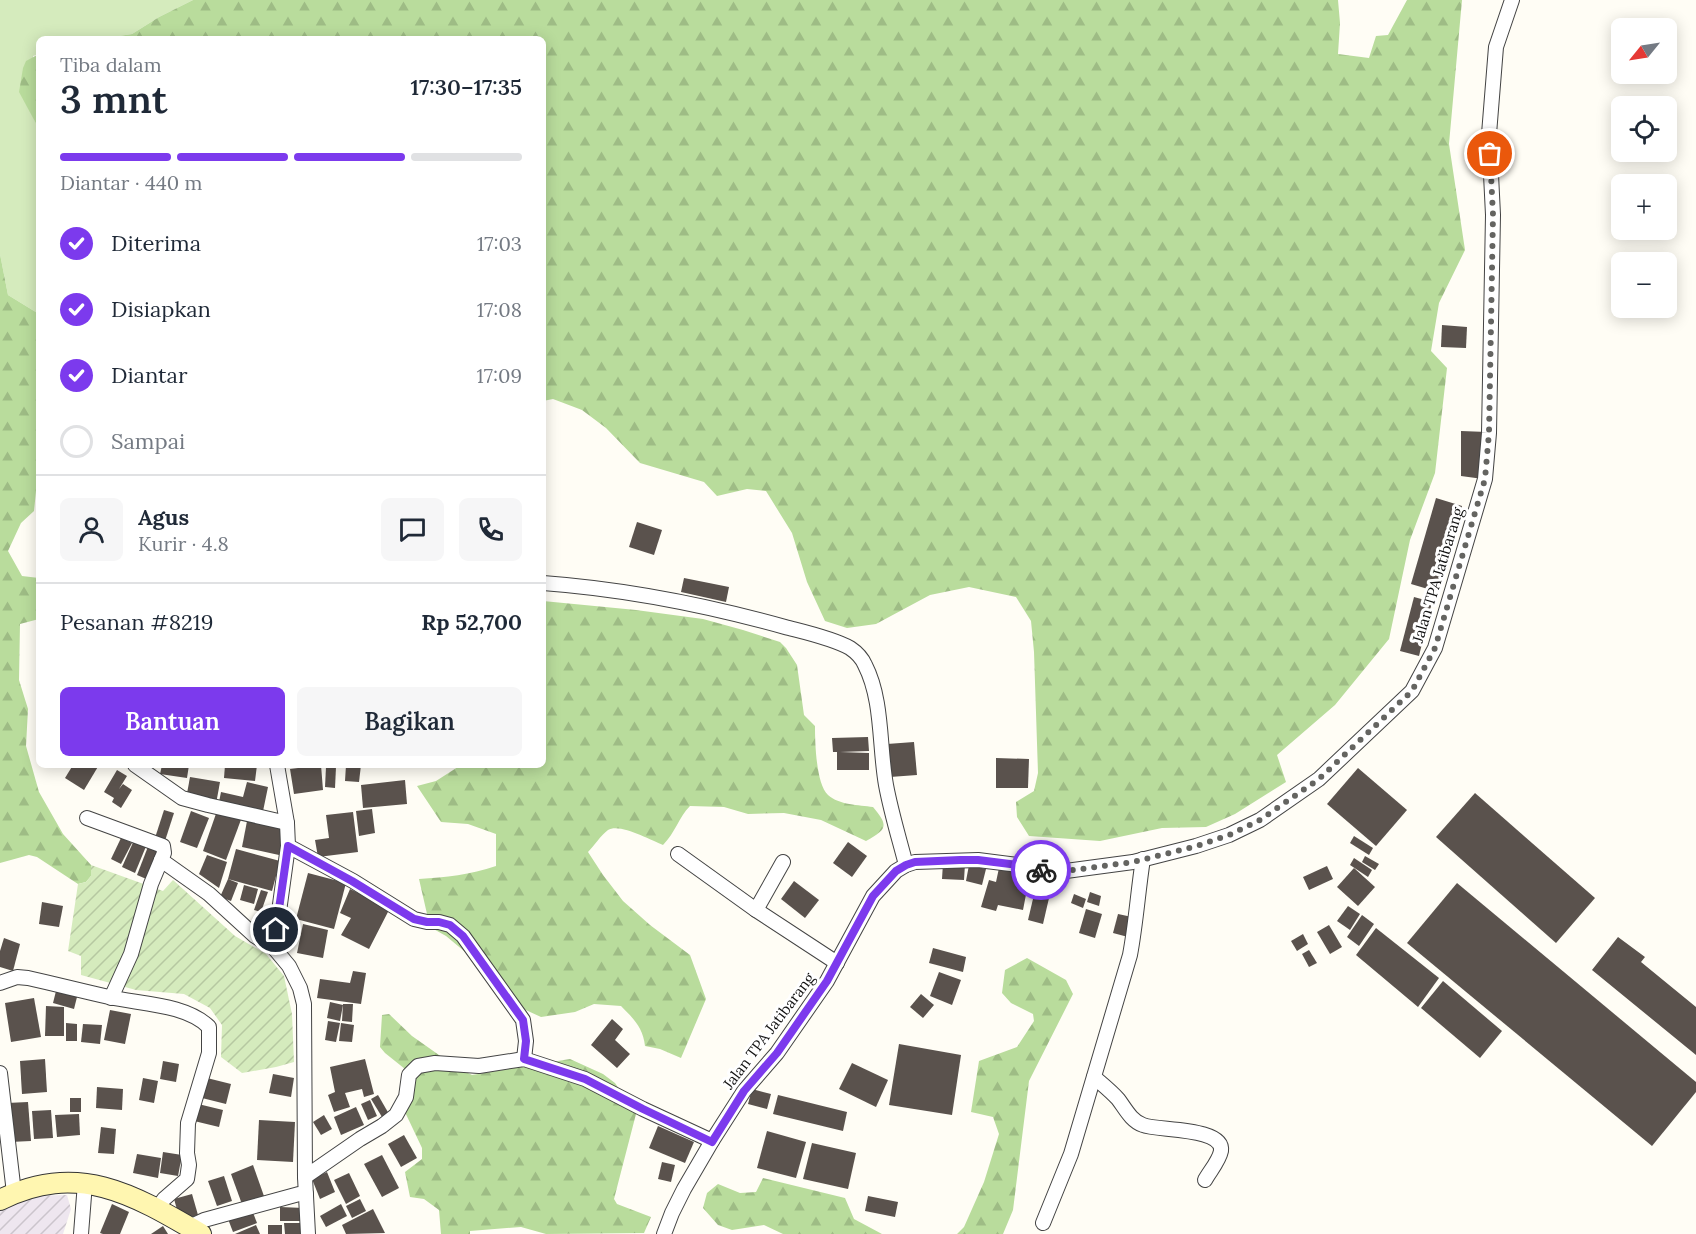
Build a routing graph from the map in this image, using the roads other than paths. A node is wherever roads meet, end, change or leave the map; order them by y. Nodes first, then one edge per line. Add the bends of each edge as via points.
1 (1512, 0) edge
2 (546, 583) edge
3 (139, 768) edge
4 (278, 768) edge
5 (87, 818) dead end
6 (287, 823) junction
7 (288, 846) junction
8 (678, 854) dead end
9 (1143, 859) junction
10 (161, 860) junction
11 (783, 861) dead end
12 (906, 865) junction
13 (756, 910) junction
14 (274, 948) junction
15 (837, 963) junction
16 (0, 982) edge
17 (111, 998) junction
18 (524, 1059) junction
19 (0, 1073) edge
20 (1094, 1077) junction
21 (712, 1142) junction
22 (305, 1177) junction
23 (1205, 1180) dead end
24 (85, 1183) junction
25 (306, 1194) junction
26 (7, 1197) edge
27 (157, 1209) junction
28 (1043, 1223) dead end
29 (195, 1231) edge
30 (81, 1234) edge
31 (308, 1234) edge
32 (664, 1234) edge

1 - 9 street, Jalan TPA Jatibarang via 1496,47 1489,134 1493,215 1485,479 1435,648 1412,691 1319,779 1260,820 1229,835
2 - 12 street via 731,612 850,648 865,665 879,711 887,786
3 - 6 street via 182,798
4 - 6 street
5 - 10 street via 162,846
6 - 7 street
7 - 14 street
7 - 18 street via 414,919 450,925 463,936 523,1020
8 - 13 street
9 - 12 street, Jalan TPA Jatibarang via 1051,873 978,860
9 - 20 street via 1130,955
10 - 14 street
10 - 17 street via 131,954
11 - 13 street
12 - 15 street, Jalan TPA Jatibarang via 873,896
13 - 15 street
14 - 22 street via 289,966 304,1004
15 - 21 street, Jalan TPA Jatibarang
16 - 17 street via 28,978
17 - 27 street via 180,1010 209,1027 209,1053 188,1123 187,1179
18 - 21 street via 585,1079
18 - 22 street via 479,1066 418,1066 409,1075 406,1097 396,1115
19 - 26 street
20 - 23 street via 1141,1125 1197,1132 1217,1141 1221,1154
20 - 28 street via 1071,1154
21 - 32 street, Jalan TPA Jatibarang via 684,1189
22 - 25 street
24 - 26 main road via 41,1184
24 - 27 main road via 120,1191
24 - 30 street
25 - 29 street via 204,1220
25 - 31 street
27 - 29 main road

